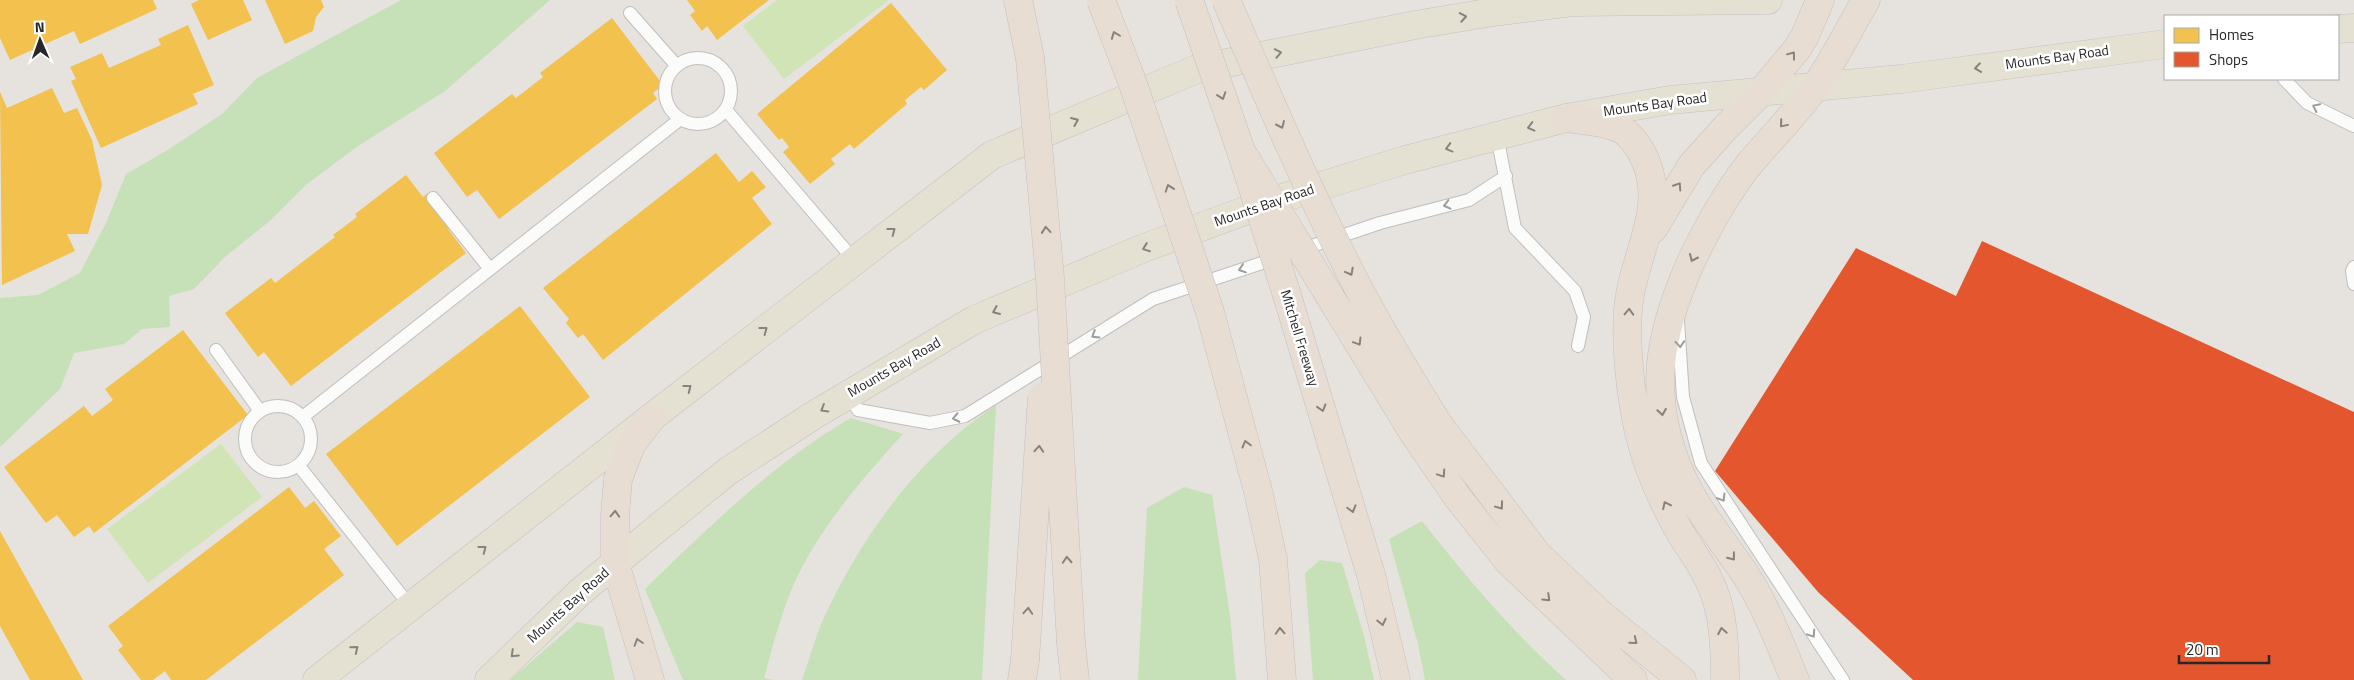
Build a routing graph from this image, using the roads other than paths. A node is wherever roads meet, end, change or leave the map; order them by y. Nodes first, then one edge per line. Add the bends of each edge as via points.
1 (1018, 0) edge
2 (1024, 0) edge
3 (1101, 0) edge
4 (1189, 0) edge
5 (1226, 0) edge
6 (1768, 0) edge
7 (1820, 0) edge
8 (1866, 0) edge
9 (630, 13) dead end
10 (2354, 28) edge
11 (2339, 29) edge
12 (2164, 44) edge
13 (1030, 58) junction
14 (676, 65) junction
15 (2285, 80) edge
16 (1815, 87) junction
17 (1761, 92) junction
18 (726, 110) junction
19 (1566, 118) junction
20 (679, 120) junction
21 (2354, 126) edge
22 (1496, 136) junction
23 (1241, 151) junction
24 (1506, 176) junction
25 (433, 198) dead end
26 (1645, 244) junction
27 (854, 260) junction
28 (2354, 267) edge
29 (490, 269) junction
30 (1050, 278) junction
31 (2354, 284) edge
32 (1676, 296) junction
33 (1578, 346) dead end
34 (216, 350) dead end
35 (848, 394) junction
36 (260, 411) junction
37 (304, 416) junction
38 (652, 417) junction
39 (1426, 430) junction
40 (298, 466) junction
41 (615, 563) junction
42 (410, 606) junction
43 (1024, 670) edge
44 (1674, 674) edge
45 (317, 680) edge
46 (489, 680) edge
47 (650, 680) edge
48 (1076, 680) edge
49 (1282, 680) edge
50 (1396, 680) edge
51 (1634, 680) edge
52 (1725, 680) edge
53 (1795, 680) edge
54 (1843, 680) edge

1 - 13 highway
2 - 13 highway
49 -> 3 highway, bridge via 1273,558 1258,491 1210,312 1134,84
4 -> 23 highway, Mitchell Freeway, bridge
5 -> 39 highway, bridge via 1304,178 1344,262 1389,344
27 -> 6 main road via 992,155 1197,69 1493,12 1573,2
17 -> 7 highway via 1801,42
8 - 16 highway
9 - 14 lane
10 - 11 main road
12 -> 16 main road, Mounts Bay Road via 1901,79
30 -> 13 highway, bridge
14 - 18 lane via 690,58 706,58 723,68 732,86
14 - 20 lane via 668,74 664,93 667,106
21 -> 15 lane via 2307,103
16 - 17 main road, Mounts Bay Road
16 -> 32 highway via 1746,169 1712,218
17 - 19 main road, Mounts Bay Road via 1670,100
26 -> 17 highway via 1691,166
18 - 20 lane via 718,119 698,126
18 - 27 lane
19 -> 22 main road, Mounts Bay Road
19 - 26 highway via 1620,128 1641,151 1652,180 1651,214
20 - 29 lane
22 - 24 lane
22 -> 35 main road, Mounts Bay Road via 1269,202 1144,248 974,320
23 -> 39 highway, bridge
23 -> 50 highway, Mitchell Freeway, bridge via 1338,462 1371,575
24 - 33 lane via 1515,228 1575,291 1584,317
24 -> 35 lane via 1469,200 1380,223 1153,299 965,416 930,424 858,410
25 - 29 lane
52 -> 26 highway via 1722,630 1710,581 1660,492 1644,454 1634,411 1630,296
38 -> 27 main road
28 - 31 lane
29 - 37 lane
43 -> 30 highway, bridge
48 -> 30 highway, bridge via 1071,643
32 -> 53 highway via 1662,351 1659,381 1666,437 1695,503 1756,592
32 -> 54 lane via 1683,397 1701,463
34 - 36 lane
35 -> 41 main road, Mounts Bay Road via 728,471
36 - 37 lane via 271,406 287,406
36 - 40 lane via 248,422 244,440 248,454 260,467 278,473
37 - 40 lane via 312,434 310,452
41 -> 38 highway via 618,479 631,445
42 -> 38 main road
39 -> 44 highway via 1538,555 1602,616
39 -> 51 highway via 1458,498 1508,561
40 - 42 lane
41 -> 46 main road, Mounts Bay Road via 580,592
47 -> 41 highway
45 -> 42 main road

